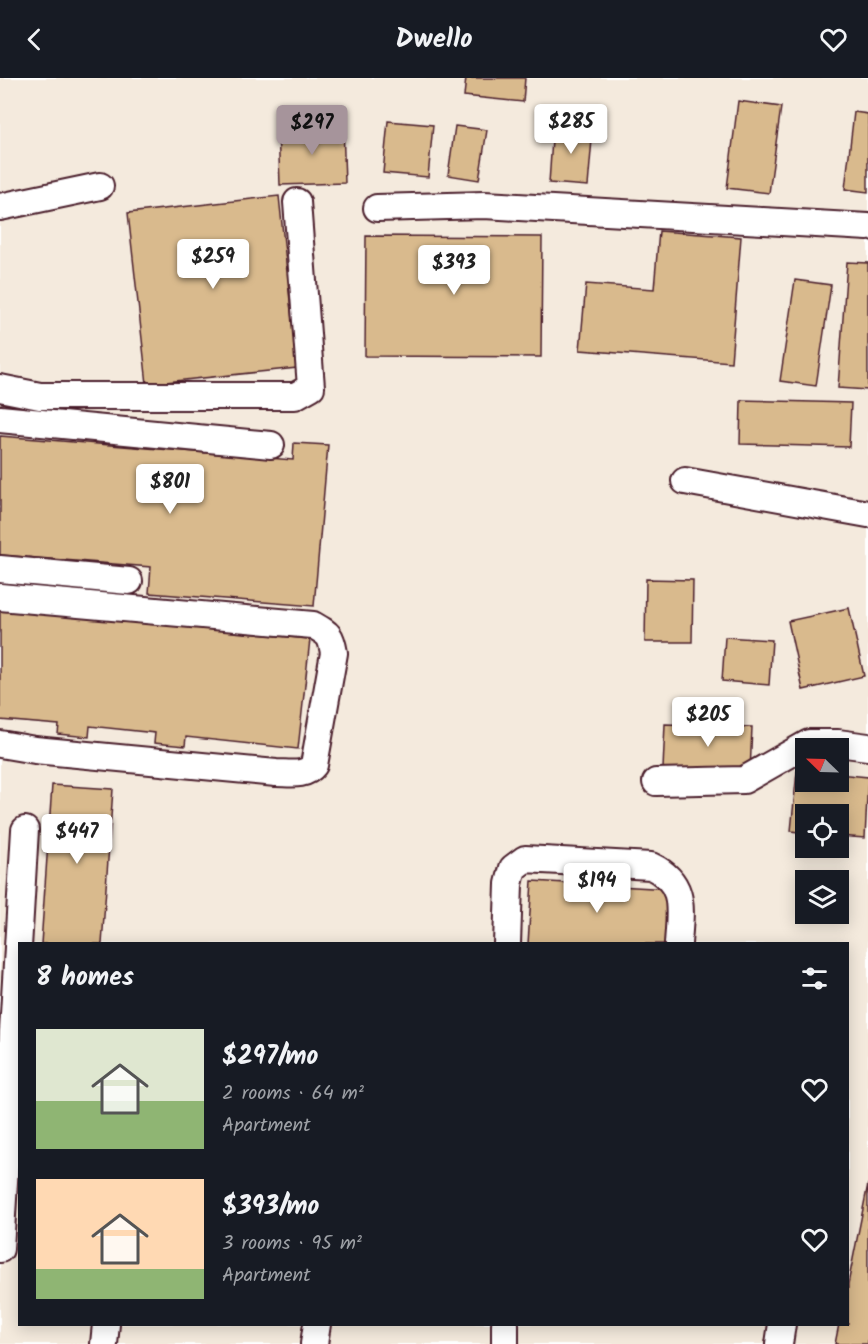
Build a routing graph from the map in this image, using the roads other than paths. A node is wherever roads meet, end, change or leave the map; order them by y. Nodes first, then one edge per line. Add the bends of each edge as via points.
1 (100, 186) dead end
2 (297, 202) dead end
3 (0, 207) edge
4 (377, 208) dead end
5 (868, 227) edge
6 (0, 388) edge
7 (0, 419) edge
8 (271, 445) dead end
9 (685, 481) dead end
10 (868, 514) edge
11 (0, 569) edge
12 (129, 582) dead end
13 (0, 597) edge
14 (0, 744) edge
15 (868, 747) edge
16 (656, 782) dead end
17 (25, 830) dead end
18 (18, 942) edge
19 (507, 942) edge
20 (678, 942) edge
21 (18, 947) edge
22 (0, 1249) edge
23 (106, 1326) edge
24 (317, 1326) edge
25 (505, 1326) edge
26 (782, 1326) edge
27 (104, 1344) edge
28 (314, 1344) edge
29 (505, 1344) edge
30 (779, 1344) edge

1 - 3 street
2 - 6 street via 311,387 295,396 145,398 40,396
4 - 5 street via 484,205
7 - 8 street
9 - 10 street
11 - 12 street
13 - 14 street via 313,625 332,639 334,653 314,765 301,774
15 - 16 street via 809,743 744,780
17 - 18 street
19 - 20 street via 509,885 513,868 525,859 651,867 665,873 676,885 680,909
21 - 22 street
23 - 27 street
24 - 28 street
25 - 29 street
26 - 30 street

